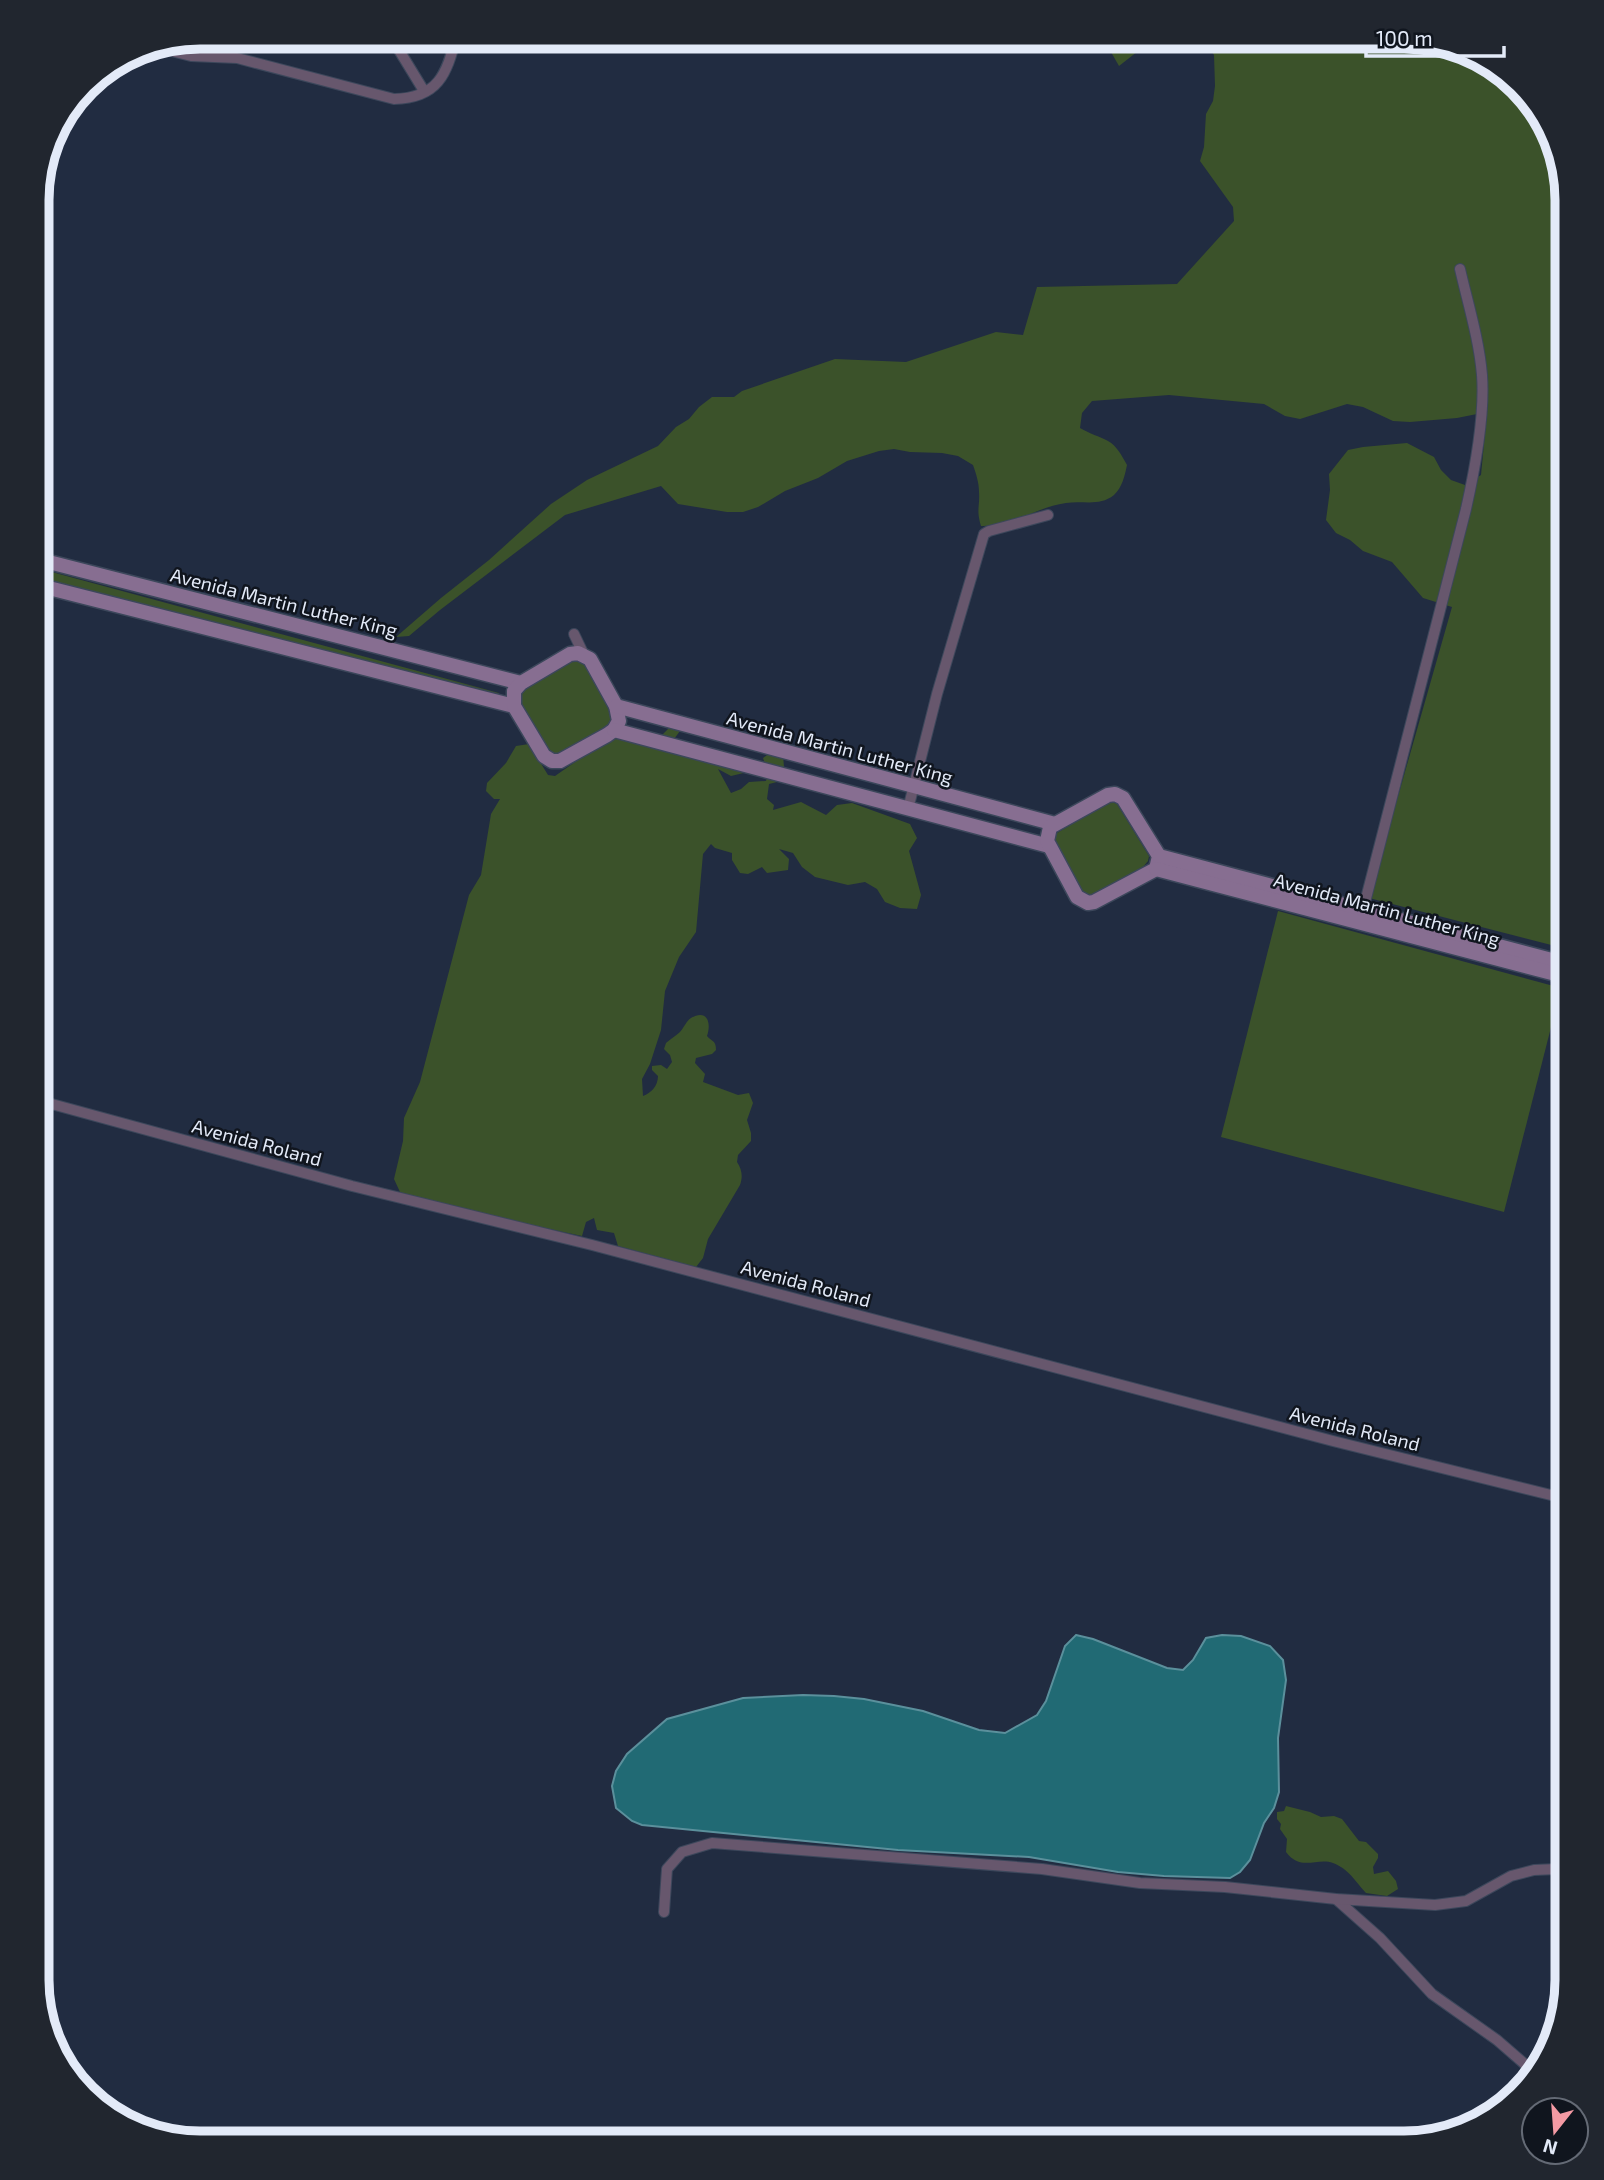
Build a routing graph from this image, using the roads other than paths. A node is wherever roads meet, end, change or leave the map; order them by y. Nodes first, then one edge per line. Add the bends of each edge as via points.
1 (398, 49) edge
2 (453, 49) edge
3 (173, 51) edge
4 (424, 91) junction
5 (1460, 269) dead end
6 (1048, 515) dead end
7 (49, 562) edge
8 (49, 587) edge
9 (574, 634) dead end
10 (584, 655) junction
11 (521, 683) junction
12 (514, 706) junction
13 (616, 706) junction
14 (614, 730) junction
15 (763, 747) junction
16 (757, 769) junction
17 (914, 787) junction
18 (908, 809) junction
19 (1055, 824) junction
20 (1049, 846) junction
21 (1158, 862) junction
22 (1363, 910) junction
23 (1555, 961) edge
24 (1555, 974) edge
25 (49, 1103) edge
26 (1555, 1496) edge
27 (1555, 1868) edge
28 (1336, 1899) junction
29 (664, 1912) dead end
30 (1528, 2067) edge

1 - 4 street
2 - 4 street via 439,82
3 - 4 street via 237,58 394,99 410,99
5 - 22 street via 1482,378 1475,462
6 - 17 street via 984,534
7 - 11 main road, Avenida Martin Luther King
8 - 12 main road
9 - 10 street
10 - 11 main road via 570,654
10 - 13 main road
11 - 12 main road via 514,691
12 - 14 main road via 544,757 552,761 560,761
13 - 14 main road via 619,721
13 - 15 main road, Avenida Martin Luther King
14 - 16 main road
15 - 16 main road
15 - 17 main road, Avenida Martin Luther King
16 - 18 main road
17 - 18 street
17 - 19 main road, Avenida Martin Luther King
18 - 20 main road
19 - 20 main road via 1047,834
19 - 21 main road via 1115,794 1123,798
20 - 21 main road via 1077,897 1088,902
21 - 22 main road, Avenida Martin Luther King
21 - 24 main road, Avenida Martin Luther King
22 - 23 main road, Avenida Martin Luther King
25 - 26 street, Avenida Roland via 352,1186
27 - 28 street via 1511,1876 1466,1901 1435,1905
28 - 29 street via 712,1843 682,1852 667,1869
28 - 30 street via 1388,1945 1432,1994

